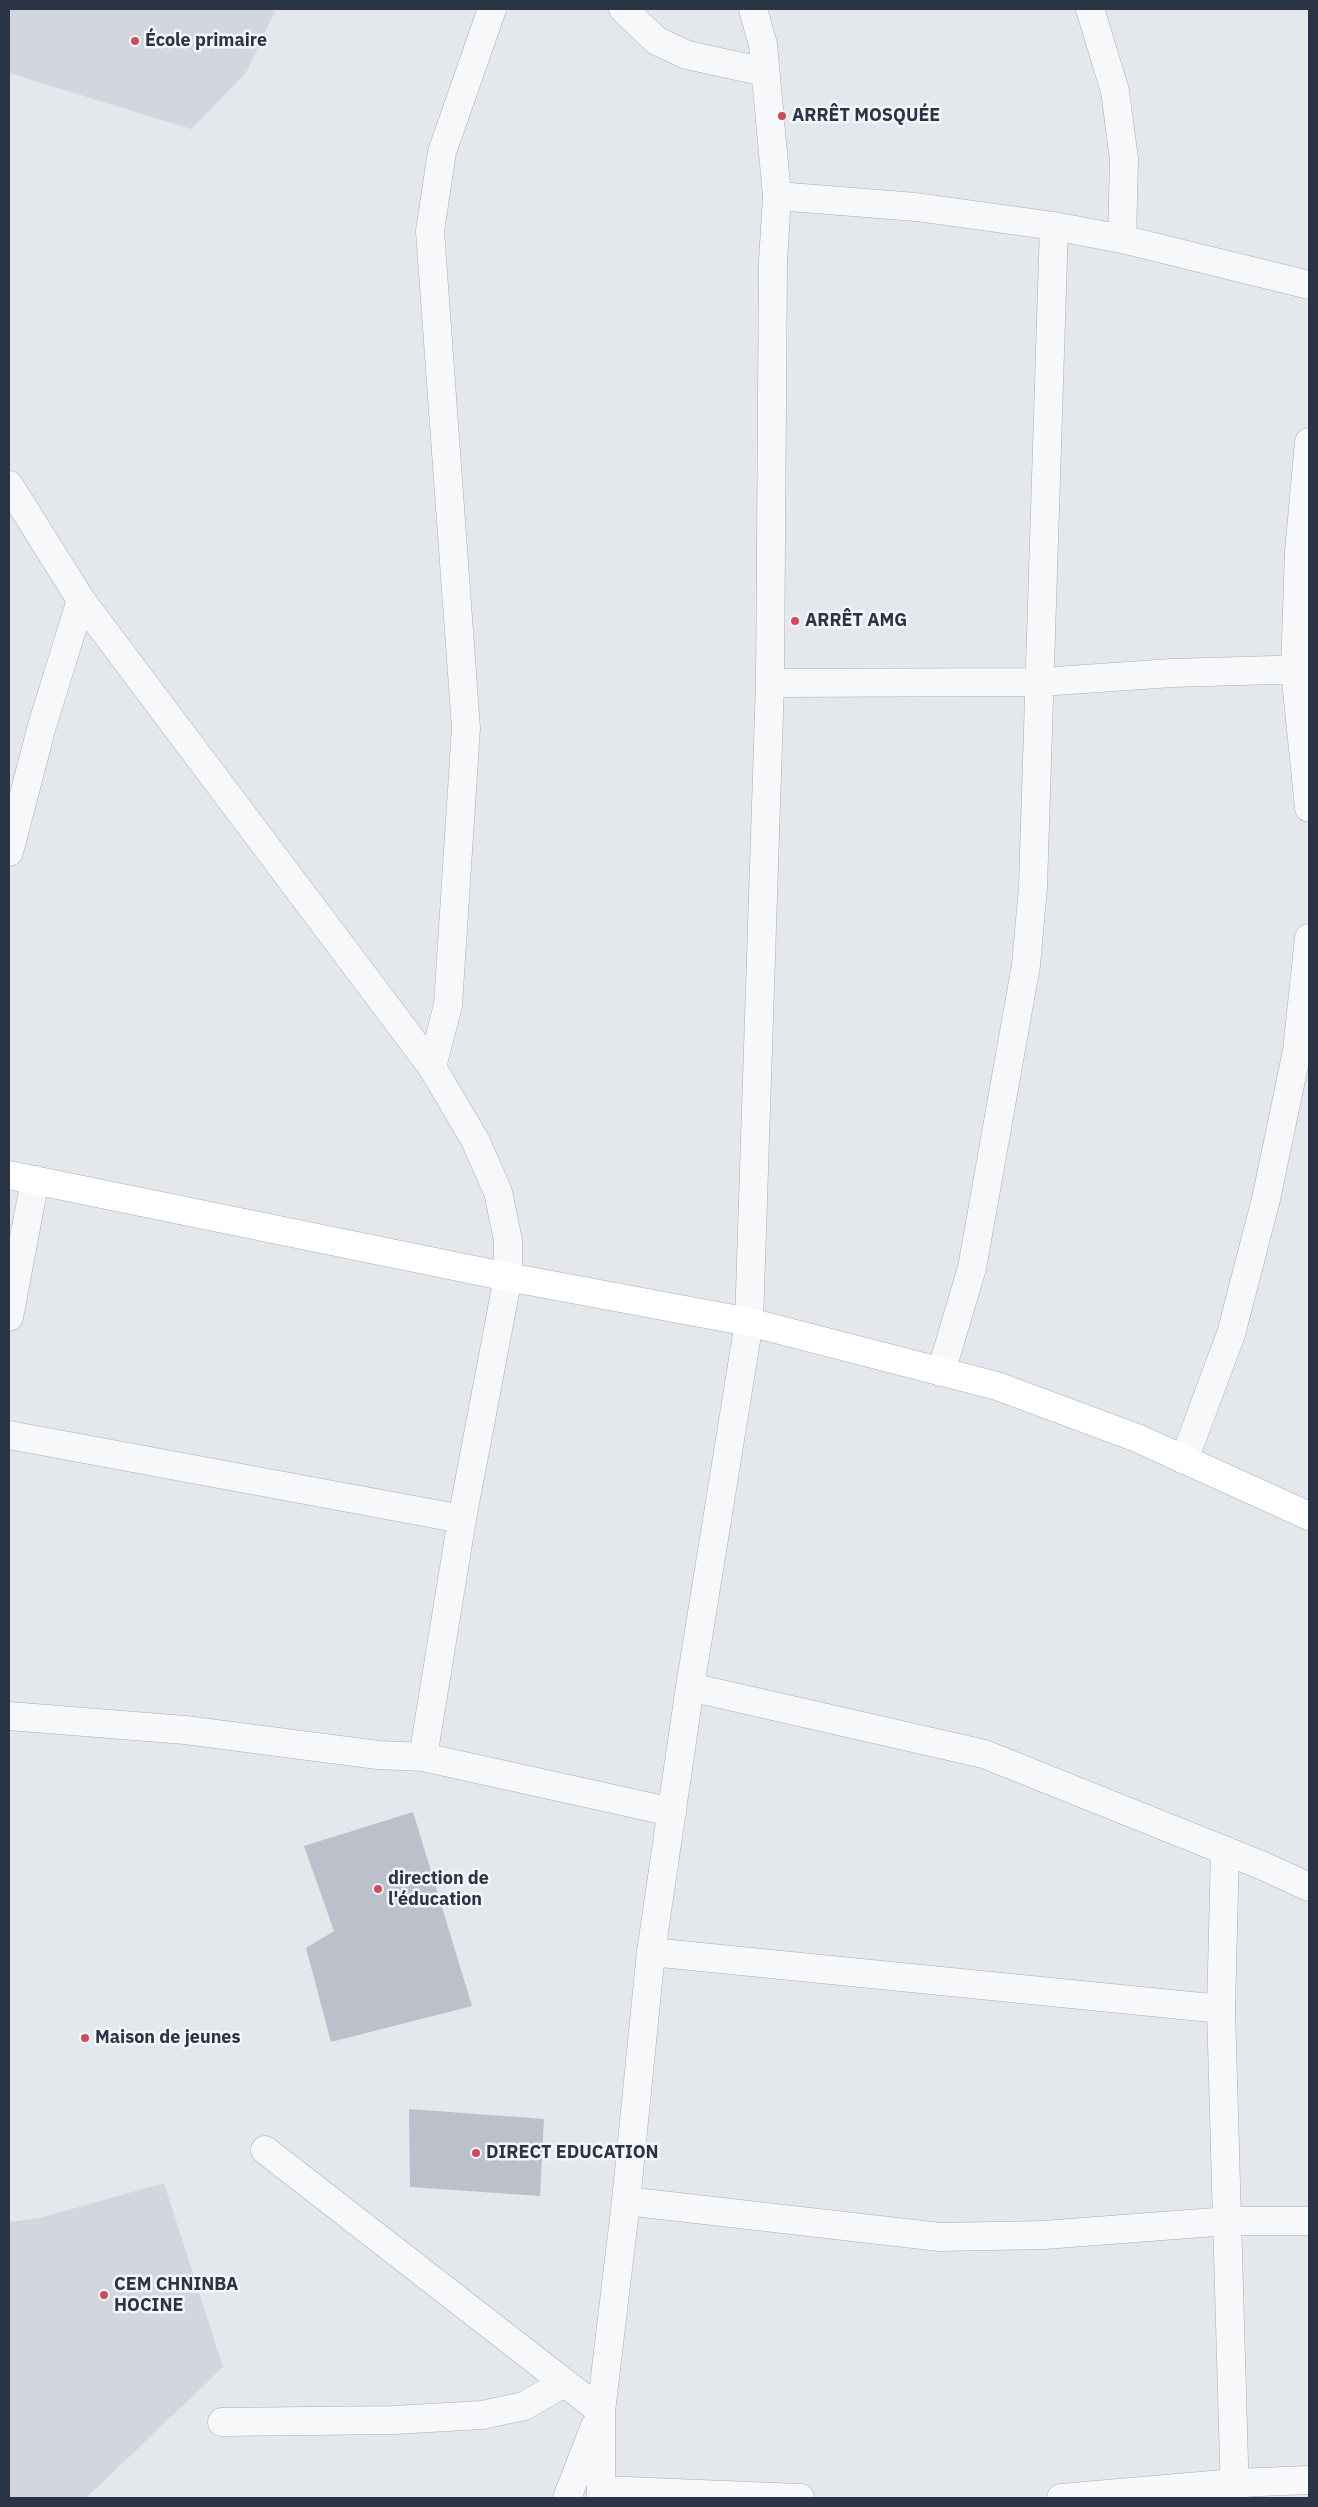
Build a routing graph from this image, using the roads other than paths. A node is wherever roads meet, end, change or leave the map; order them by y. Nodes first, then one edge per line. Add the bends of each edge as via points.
1 (492, 9) edge
2 (623, 9) edge
3 (753, 9) edge
4 (1090, 9) edge
5 (765, 72) junction
6 (777, 196) junction
7 (1054, 226) junction
8 (1122, 238) junction
9 (1309, 284) edge
10 (1309, 442) edge
11 (9, 486) edge
12 (18, 512) edge
13 (81, 600) junction
14 (1302, 669) edge
15 (1040, 682) junction
16 (770, 683) junction
17 (1309, 808) edge
18 (9, 852) edge
19 (1309, 938) edge
20 (432, 1067) junction
21 (9, 1175) edge
22 (35, 1180) junction
23 (508, 1277) junction
24 (9, 1317) edge
25 (749, 1322) junction
26 (941, 1372) junction
27 (9, 1435) edge
28 (1184, 1460) junction
29 (1309, 1516) edge
30 (462, 1519) junction
31 (690, 1687) junction
32 (9, 1716) edge
33 (423, 1756) junction
34 (672, 1812) junction
35 (1225, 1851) junction
36 (1309, 1887) edge
37 (651, 1952) junction
38 (1220, 2009) junction
39 (265, 2150) dead end
40 (626, 2201) junction
41 (1228, 2221) junction
42 (1309, 2221) edge
43 (564, 2383) junction
44 (600, 2411) junction
45 (222, 2422) dead end
46 (1309, 2480) edge
47 (1235, 2491) edge
48 (601, 2494) edge
49 (567, 2498) edge
50 (800, 2498) edge
51 (1061, 2498) edge

1 - 20 street via 442,152 430,231 466,728 448,1005
2 - 5 street via 657,41 687,55
3 - 5 street via 764,44
4 - 8 street via 1115,91 1124,159
5 - 6 street
6 - 7 street via 916,207
6 - 16 street via 773,261
7 - 8 street
7 - 15 street
8 - 9 street
10 - 14 street via 1299,552
11 - 12 street
12 - 13 street
13 - 18 street via 42,726
13 - 20 street
14 - 15 street
14 - 17 street
15 - 16 street
15 - 26 street via 1033,887 1026,965 972,1268
16 - 25 street
19 - 28 street via 1297,1050 1266,1199 1231,1334
20 - 23 street via 475,1140 498,1192 508,1240
21 - 22 main road
22 - 23 main road
22 - 24 street
23 - 25 main road
23 - 30 street
25 - 26 main road
25 - 31 street
26 - 28 main road via 997,1386 1137,1438
27 - 30 street
28 - 29 main road
30 - 33 street
31 - 34 street
31 - 35 street via 984,1754
32 - 33 street via 185,1730 378,1754
33 - 34 street
34 - 37 street
35 - 36 street
35 - 38 street
37 - 38 street
37 - 40 street
38 - 41 street
39 - 43 street
40 - 41 street via 940,2237 1044,2235
40 - 44 street
41 - 42 street
41 - 47 street
43 - 44 street
43 - 45 street via 524,2406 482,2415 394,2420
44 - 48 street
44 - 49 street
46 - 47 street
47 - 51 street
48 - 50 street

